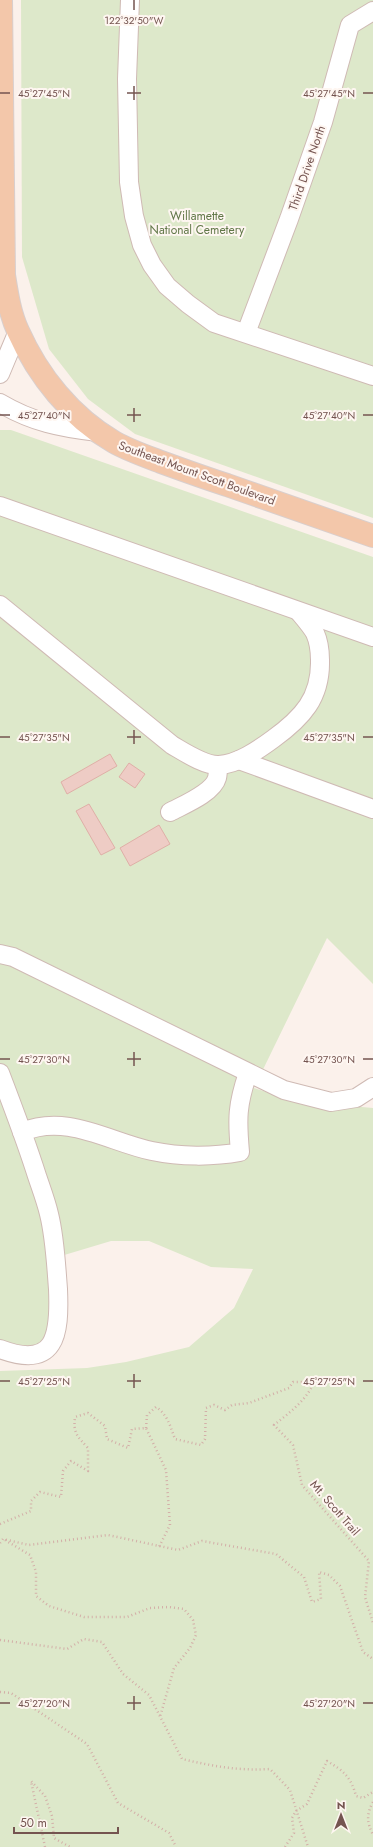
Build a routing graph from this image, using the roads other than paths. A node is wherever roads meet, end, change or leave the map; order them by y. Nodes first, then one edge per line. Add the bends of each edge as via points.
1 (1, 0) edge
2 (130, 0) edge
3 (373, 11) edge
4 (18, 331) junction
5 (246, 333) junction
6 (0, 374) edge
7 (373, 376) edge
8 (0, 403) edge
9 (98, 432) junction
10 (0, 506) edge
11 (373, 536) edge
12 (0, 605) edge
13 (299, 612) junction
14 (373, 636) edge
15 (239, 760) junction
16 (218, 765) junction
17 (373, 809) edge
18 (170, 812) dead end
19 (0, 954) edge
20 (0, 1073) edge
21 (248, 1073) junction
22 (373, 1087) edge
23 (22, 1132) junction
24 (0, 1349) edge

1 - 4 main road, Southeast Mount Scott Boulevard via 3,269
2 - 5 street via 127,79 129,182 142,245 167,286 188,304 214,322
3 - 5 street, Third Drive North via 350,25 323,122
4 - 6 street
4 - 9 main road, Southeast Mount Scott Boulevard via 37,367 51,386 76,414
5 - 7 street
8 - 9 street via 19,414 61,428
9 - 11 main road, Southeast Mount Scott Boulevard via 138,453
10 - 13 street
12 - 16 street via 172,745 195,758
13 - 14 street
13 - 15 street via 315,632 320,648 321,673 314,697 292,725 263,747
15 - 16 street
15 - 17 street
16 - 18 street via 217,779 210,788
19 - 21 street via 13,957
20 - 23 street
21 - 22 street via 284,1090 331,1102 356,1098
21 - 23 street via 241,1093 237,1119 240,1152 217,1157 152,1152 88,1130 58,1125 35,1127
23 - 24 street via 49,1213 55,1248 58,1323 55,1338 49,1346 34,1356 17,1355

